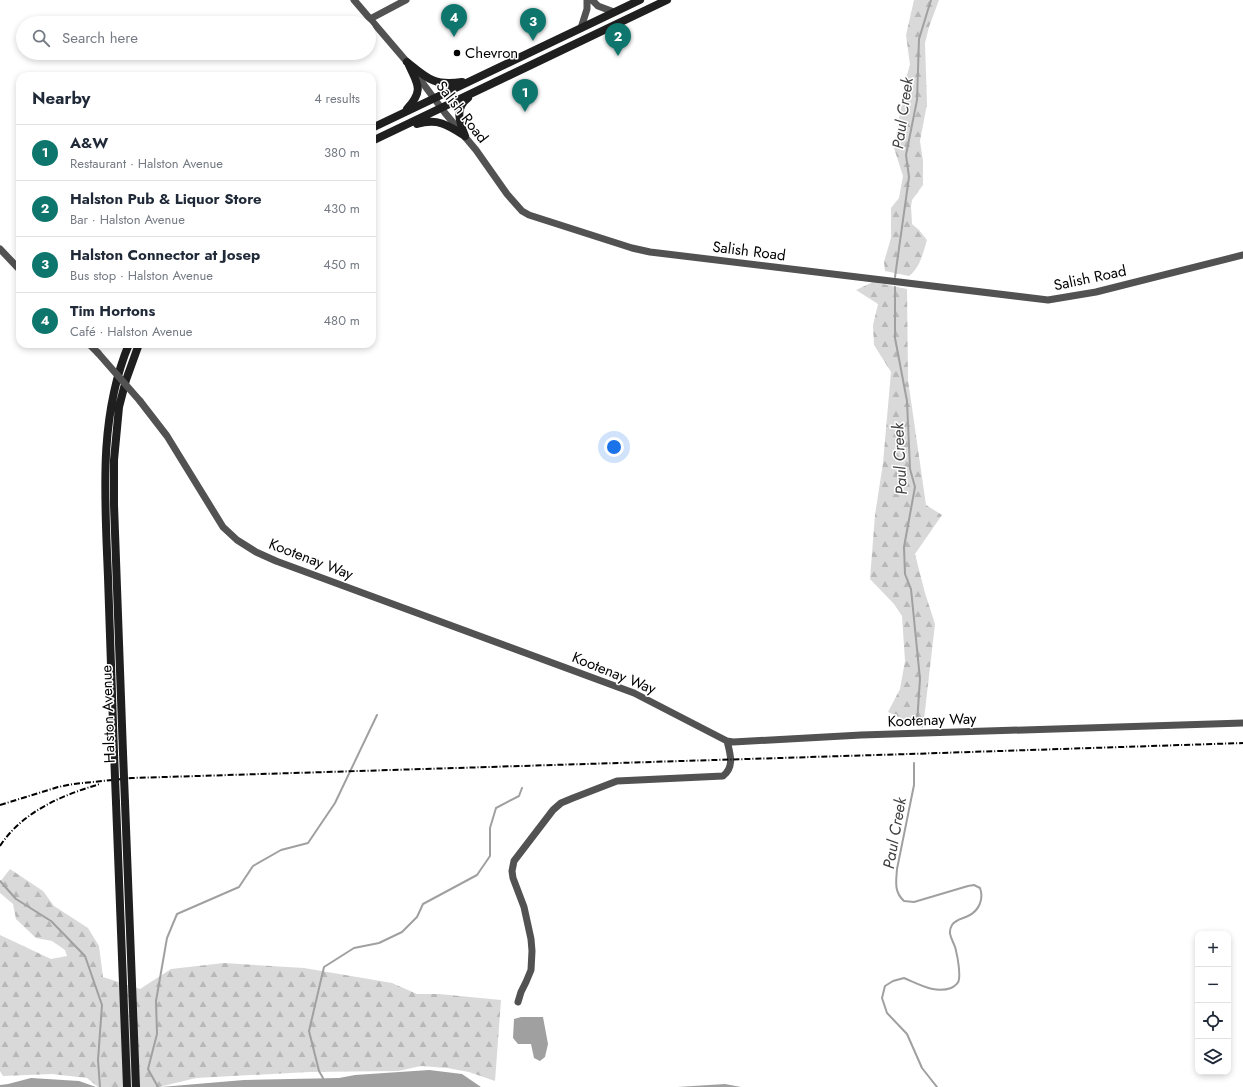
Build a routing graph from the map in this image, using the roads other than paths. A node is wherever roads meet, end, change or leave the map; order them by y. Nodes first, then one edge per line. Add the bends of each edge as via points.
1 (354, 0) edge
2 (406, 0) edge
3 (587, 0) edge
4 (592, 0) edge
5 (640, 0) edge
6 (667, 0) edge
7 (614, 12) junction
8 (367, 16) edge
9 (376, 16) edge
10 (376, 26) edge
11 (581, 28) junction
12 (407, 62) junction
13 (468, 81) junction
14 (478, 91) junction
15 (434, 97) junction
16 (442, 108) junction
17 (405, 112) junction
18 (376, 126) edge
19 (400, 128) junction
20 (465, 136) junction
21 (376, 139) edge
22 (0, 249) edge
23 (1243, 255) edge
24 (16, 266) edge
25 (93, 348) edge
26 (128, 348) edge
27 (138, 348) edge
28 (1243, 723) edge
29 (727, 741) junction
30 (119, 753) junction
31 (127, 957) junction
32 (518, 1002) dead end
33 (127, 1087) edge
34 (136, 1087) edge

1 - 8 street, Salish Road
2 - 9 street
3 - 11 street
4 - 7 street via 598,6
5 - 7 main road
6 - 14 main road
7 - 11 main road
10 - 12 street, Salish Road
11 - 13 main road
12 - 13 main road via 429,79 440,83
12 - 15 street, Salish Road
12 - 17 main road via 418,87 418,95
13 - 15 main road
14 - 16 main road
14 - 20 main road via 463,102 460,110 459,119
15 - 16 street, Salish Road
15 - 17 main road
16 - 19 main road
16 - 20 street, Salish Road
17 - 18 main road
19 - 20 main road via 436,122 448,125
19 - 21 main road
20 - 23 street, Salish Road via 522,211 545,221 650,252 1048,300 1096,292
22 - 24 street
25 - 29 street, Kootenay Way, bridge via 167,436 223,527 256,552 276,562 634,692
26 - 30 main road, Halston Avenue via 119,373 108,430 105,504
27 - 30 main road, Halston Avenue via 119,407 114,460
28 - 29 street, Kootenay Way
29 - 32 street via 731,765 723,776 617,781 562,803 546,818 514,861 512,871 512,878 524,907 532,951 531,970
30 - 31 main road, Halston Avenue, bridge
31 - 33 main road, Halston Avenue
31 - 34 main road, Halston Avenue

